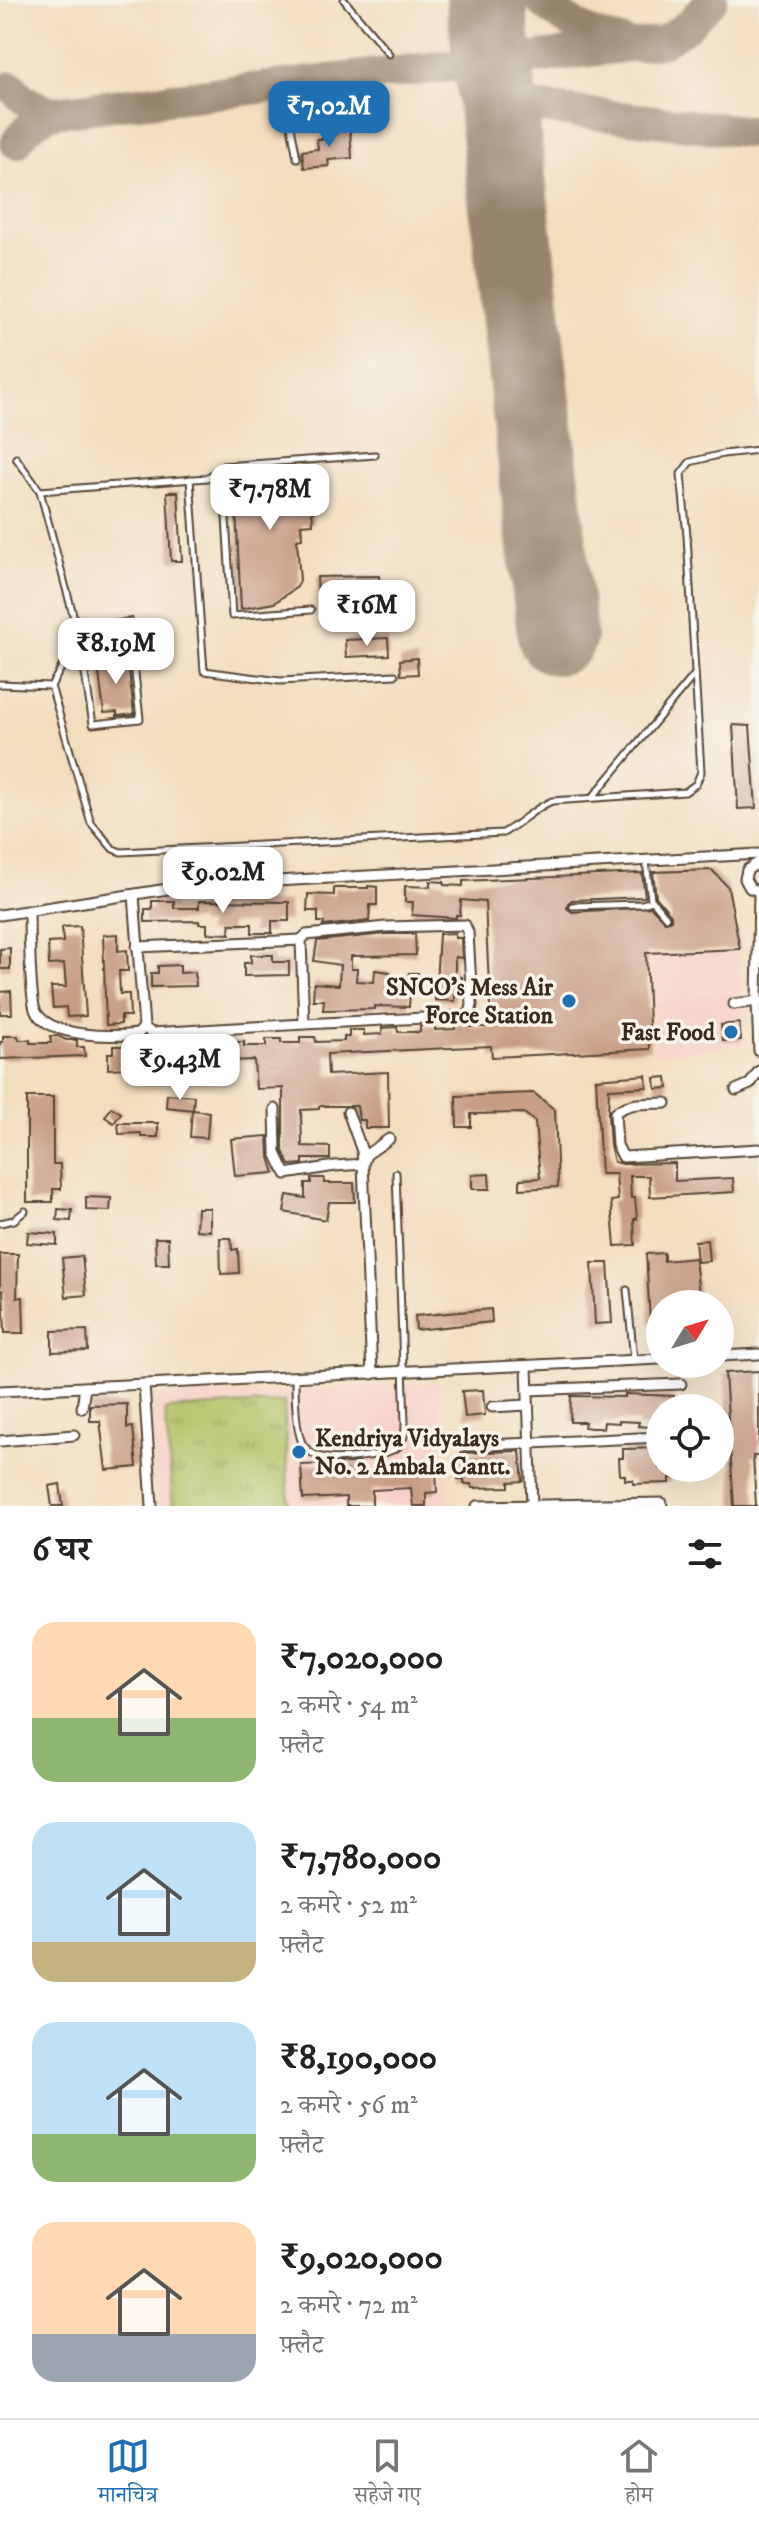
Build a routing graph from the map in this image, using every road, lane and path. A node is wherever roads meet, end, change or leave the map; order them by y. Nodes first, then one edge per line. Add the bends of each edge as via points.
1 (344, 0) edge
2 (389, 54) dead end
3 (287, 105) dead end
4 (297, 158) dead end
5 (759, 450) edge
6 (375, 455) dead end
7 (16, 458) dead end
8 (223, 466) junction
9 (190, 479) junction
10 (40, 491) junction
11 (311, 610) dead end
12 (79, 637) junction
13 (696, 673) junction
14 (395, 675) dead end
15 (0, 684) edge
16 (51, 686) junction
17 (592, 798) junction
18 (759, 859) edge
19 (646, 861) junction
20 (759, 891) edge
21 (134, 895) junction
22 (653, 901) junction
23 (572, 906) dead end
24 (29, 912) junction
25 (0, 915) edge
26 (666, 917) dead end
27 (758, 930) edge
28 (301, 940) junction
29 (137, 947) junction
30 (758, 1001) edge
31 (734, 1004) dead end
32 (304, 1024) junction
33 (144, 1027) junction
34 (759, 1051) edge
35 (759, 1071) edge
36 (736, 1090) dead end
37 (666, 1103) dead end
38 (275, 1109) dead end
39 (348, 1112) dead end
40 (389, 1139) dead end
41 (759, 1149) edge
42 (363, 1164) junction
43 (396, 1173) dead end
44 (25, 1211) dead end
45 (0, 1223) edge
46 (627, 1290) dead end
47 (759, 1354) edge
48 (734, 1355) edge
49 (646, 1360) edge
50 (634, 1361) junction
51 (527, 1367) junction
52 (403, 1373) junction
53 (372, 1374) junction
54 (295, 1378) junction
55 (144, 1384) junction
56 (681, 1384) dead end
57 (85, 1387) junction
58 (528, 1390) junction
59 (0, 1391) edge
60 (528, 1405) junction
61 (492, 1407) dead end
62 (82, 1408) dead end
63 (74, 1435) dead end
64 (646, 1438) edge
65 (0, 1441) edge
66 (530, 1442) junction
67 (468, 1446) dead end
68 (662, 1503) dead end
69 (532, 1505) edge
70 (152, 1506) edge
71 (477, 1506) edge
72 (615, 1506) edge

1 - 2 lane
3 - 4 lane
5 - 13 lane via 690,462 681,474
6 - 8 lane
7 - 10 lane
8 - 9 lane via 207,478
8 - 11 lane via 232,616
9 - 10 lane
9 - 14 lane via 204,671 280,681
10 - 12 lane
12 - 12 lane via 93,724 140,719 132,646
12 - 16 lane
13 - 17 lane
13 - 17 lane via 701,772 696,784 685,792
15 - 16 lane
16 - 17 lane via 91,823 121,852 503,833 552,801
18 - 19 street
18 - 20 street via 745,874 750,888
19 - 21 street via 187,886
19 - 22 lane
20 - 27 street
21 - 24 street
21 - 29 street
22 - 23 lane
22 - 26 lane
24 - 25 street
24 - 33 street via 34,1010 46,1023 101,1035 138,1034
27 - 30 street
28 - 29 street
28 - 32 street
28 - 32 street via 306,935 372,928 465,925 472,1005 464,1016
29 - 33 street
30 - 31 street
30 - 34 street
32 - 33 street via 151,1033
35 - 36 street via 750,1084
37 - 41 street via 633,1105 615,1113 623,1157
38 - 42 street via 276,1153 286,1174
39 - 42 street
40 - 42 street via 366,1155
42 - 53 street
43 - 52 lane
44 - 45 lane
46 - 50 lane
47 - 48 street
49 - 50 street
50 - 51 street
51 - 52 street
51 - 58 street
52 - 53 street
52 - 54 lane via 405,1422 400,1445 393,1451 340,1458 312,1454 302,1444
53 - 54 street
54 - 55 street
55 - 57 street
55 - 70 street
56 - 58 street
57 - 59 street
57 - 62 street
58 - 60 street
60 - 61 street
60 - 66 street
63 - 65 street
64 - 66 street
66 - 67 street
66 - 69 street
68 - 72 street
69 - 71 street
69 - 72 street

